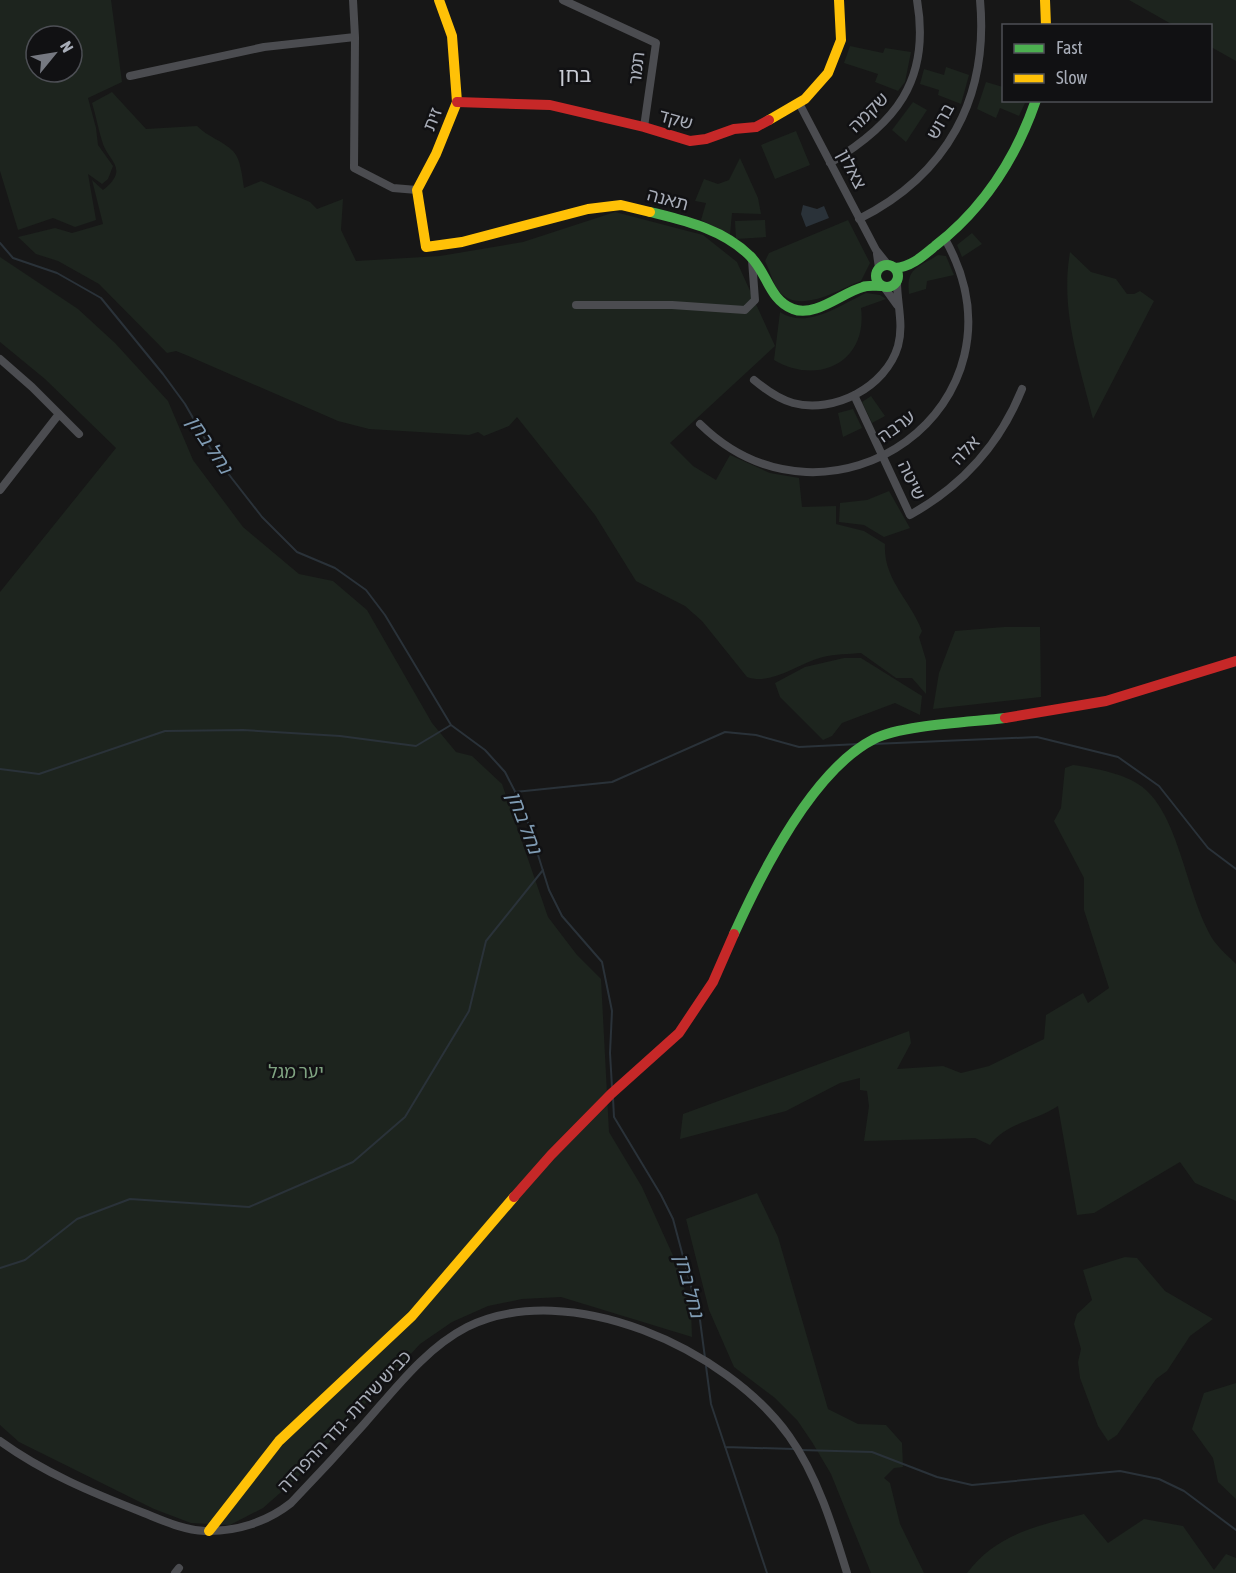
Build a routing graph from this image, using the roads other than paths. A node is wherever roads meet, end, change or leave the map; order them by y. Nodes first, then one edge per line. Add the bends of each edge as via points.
1 (353, 0) edge
2 (440, 0) edge
3 (563, 0) edge
4 (839, 0) edge
5 (917, 0) edge
6 (980, 0) edge
7 (1045, 0) edge
8 (1046, 24) edge
9 (355, 37) junction
10 (130, 76) dead end
11 (457, 102) junction
12 (1035, 102) edge
13 (799, 103) junction
14 (644, 127) junction
15 (830, 163) junction
16 (417, 190) junction
17 (859, 219) junction
18 (945, 239) junction
19 (752, 257) junction
20 (889, 272) junction
21 (864, 286) junction
22 (883, 287) junction
23 (576, 305) dead end
24 (899, 308) junction
25 (0, 359) edge
26 (754, 380) dead end
27 (1022, 389) dead end
28 (854, 395) junction
29 (59, 414) junction
30 (700, 424) dead end
31 (79, 434) dead end
32 (883, 456) junction
33 (0, 490) edge
34 (910, 514) joint
35 (1236, 661) edge
36 (0, 1441) edge
37 (209, 1531) junction
38 (848, 1573) edge

1 - 9 street
2 - 11 street, זית via 452,36
3 - 14 street, תמר via 656,43
4 - 13 street, שקד via 843,31 837,55 817,87
5 - 15 street, שקמה via 917,58 906,96 877,132
6 - 17 street, ברוש via 978,72 956,131 920,178 882,208
7 - 8 street
9 - 10 street via 264,47
9 - 16 street via 354,168 393,188
11 - 14 street, שקד via 541,104
11 - 16 street, זית
12 - 18 street, תאנה via 1024,134 996,184
13 - 14 street, שקד via 756,127 697,141
13 - 15 street, צאלון
15 - 17 street, צאלון
16 - 19 street, תאנה via 426,247 462,242 588,209 621,205 708,228 735,242
17 - 20 street, צאלון
18 - 20 street, תאנה
18 - 32 street, ערבה via 963,278 969,311 963,363 936,415 919,432
19 - 21 street, תאנה via 775,296 794,310 813,309
19 - 23 street via 755,300 745,310
20 - 21 street, תאנה
20 - 22 street
20 - 22 street via 891,287
20 - 24 street
21 - 22 street, תאנה
22 - 24 street
24 - 28 street via 900,337 892,360 876,381
25 - 29 street
26 - 28 street via 775,396 796,404 820,405
27 - 34 street, אלה via 1008,422 986,453 945,492
28 - 32 street, שיטה
29 - 31 street
29 - 33 street
30 - 32 street, ערבה via 737,453 780,469 833,471
32 - 34 street, שיטה
35 - 37 street via 1052,712 896,732 863,745 844,760 774,850 713,982 679,1033 551,1155 412,1316 279,1441
36 - 37 street, כביש שירות - גדר ההפרדה via 30,1462 89,1492 183,1528
37 - 38 street, כביש שירות - גדר ההפרדה via 231,1530 275,1515 314,1479 402,1380 465,1328 488,1318 558,1311 625,1324 669,1341 723,1373 768,1410 790,1436 816,1486

